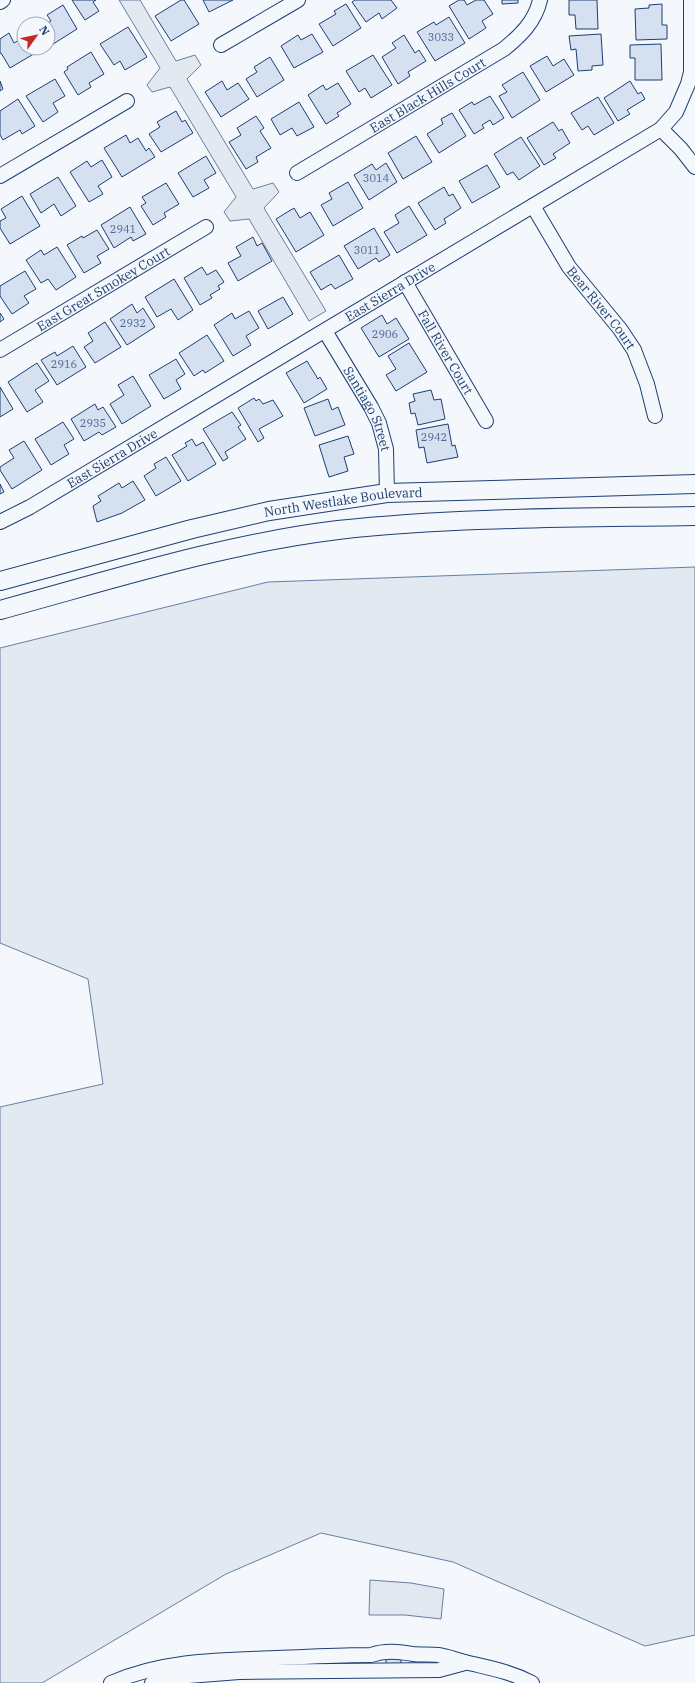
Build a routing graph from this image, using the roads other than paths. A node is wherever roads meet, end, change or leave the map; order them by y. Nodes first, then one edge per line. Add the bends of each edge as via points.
1 (3, 0) edge
2 (298, 0) edge
3 (540, 0) edge
4 (691, 0) edge
5 (0, 2) edge
6 (221, 44) dead end
7 (127, 101) dead end
8 (661, 129) junction
9 (695, 167) edge
10 (297, 173) dead end
11 (0, 176) edge
12 (533, 206) junction
13 (206, 227) dead end
14 (405, 282) junction
15 (325, 331) junction
16 (0, 350) edge
17 (655, 416) dead end
18 (486, 421) dead end
19 (695, 484) edge
20 (387, 493) junction
21 (695, 516) edge
22 (0, 522) edge
23 (0, 581) edge
24 (0, 610) edge
25 (311, 1656) junction
26 (465, 1663) junction
27 (311, 1672) junction
28 (111, 1683) edge
29 (152, 1683) edge
30 (532, 1683) edge

1 - 5 street
2 - 6 street
3 - 10 street, East Black Hills Court via 523,34 504,49
4 - 8 street, East Sierra Drive via 688,84 676,112
7 - 11 street
8 - 9 street
8 - 12 street, East Sierra Drive
12 - 14 street, East Sierra Drive
12 - 17 street, Bear River Court via 569,267 634,350 647,384
13 - 16 street, East Great Smokey Court
14 - 15 street, East Sierra Drive
14 - 18 street, Fall River Court
15 - 20 street, Santiago Street via 379,423 386,449
15 - 22 street, East Sierra Drive via 30,507
19 - 20 main road, North Westlake Boulevard
20 - 23 main road, North Westlake Boulevard via 269,511
21 - 24 main road, North Westlake Boulevard via 466,520 337,530 260,543 191,559
25 - 26 street via 401,1652 439,1655
25 - 27 street
25 - 28 street via 187,1663 134,1674
26 - 27 street via 439,1670
26 - 30 street via 505,1671
27 - 29 street via 205,1674

